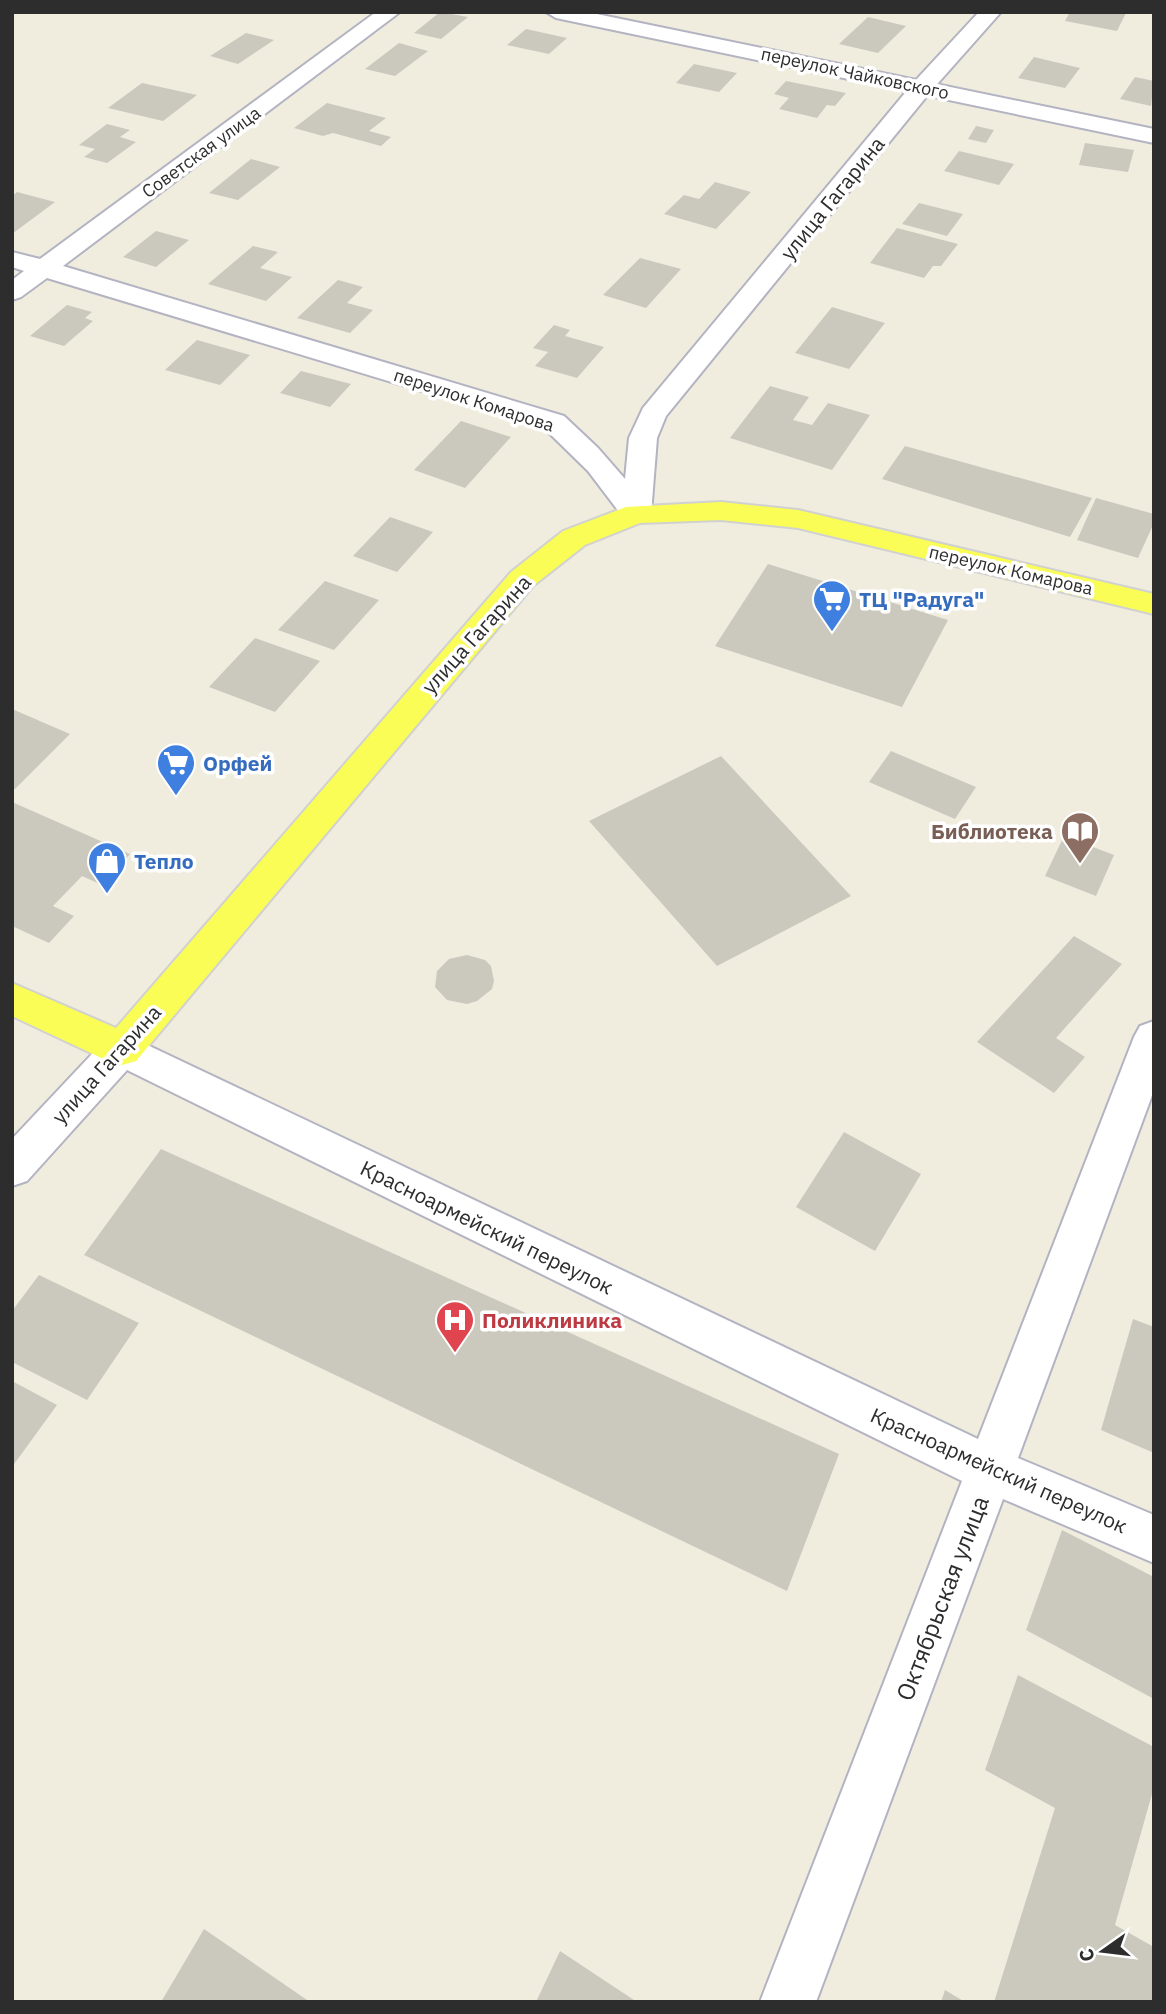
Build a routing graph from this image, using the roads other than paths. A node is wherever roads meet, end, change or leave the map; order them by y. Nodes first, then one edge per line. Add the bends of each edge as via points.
1 (390, 12) edge
2 (556, 12) edge
3 (991, 12) edge
4 (923, 86) junction
5 (1154, 136) edge
6 (12, 259) edge
7 (44, 268) junction
8 (12, 292) edge
9 (636, 514) junction
10 (1154, 604) edge
11 (12, 999) edge
12 (1154, 1037) edge
13 (122, 1049) junction
14 (12, 1168) edge
15 (991, 1470) junction
16 (1154, 1539) edge
17 (788, 2002) edge

1 - 7 street, Советская улица
2 - 4 street, переулок Чайковского
3 - 4 street, улица Гагарина
4 - 5 street, переулок Чайковского
4 - 9 street, улица Гагарина via 653,414 643,438
6 - 7 street, переулок Комарова
7 - 8 street, Советская улица
7 - 9 street, переулок Комарова via 554,422 602,466
9 - 10 main road, переулок Комарова via 721,511 798,519
9 - 13 main road, улица Гагарина via 574,538 522,579
11 - 13 main road, Красноармейский переулок
12 - 15 street, Октябрьская улица
13 - 14 street, улица Гагарина
13 - 15 street, Красноармейский переулок
15 - 16 street, Красноармейский переулок
15 - 17 street, Октябрьская улица

